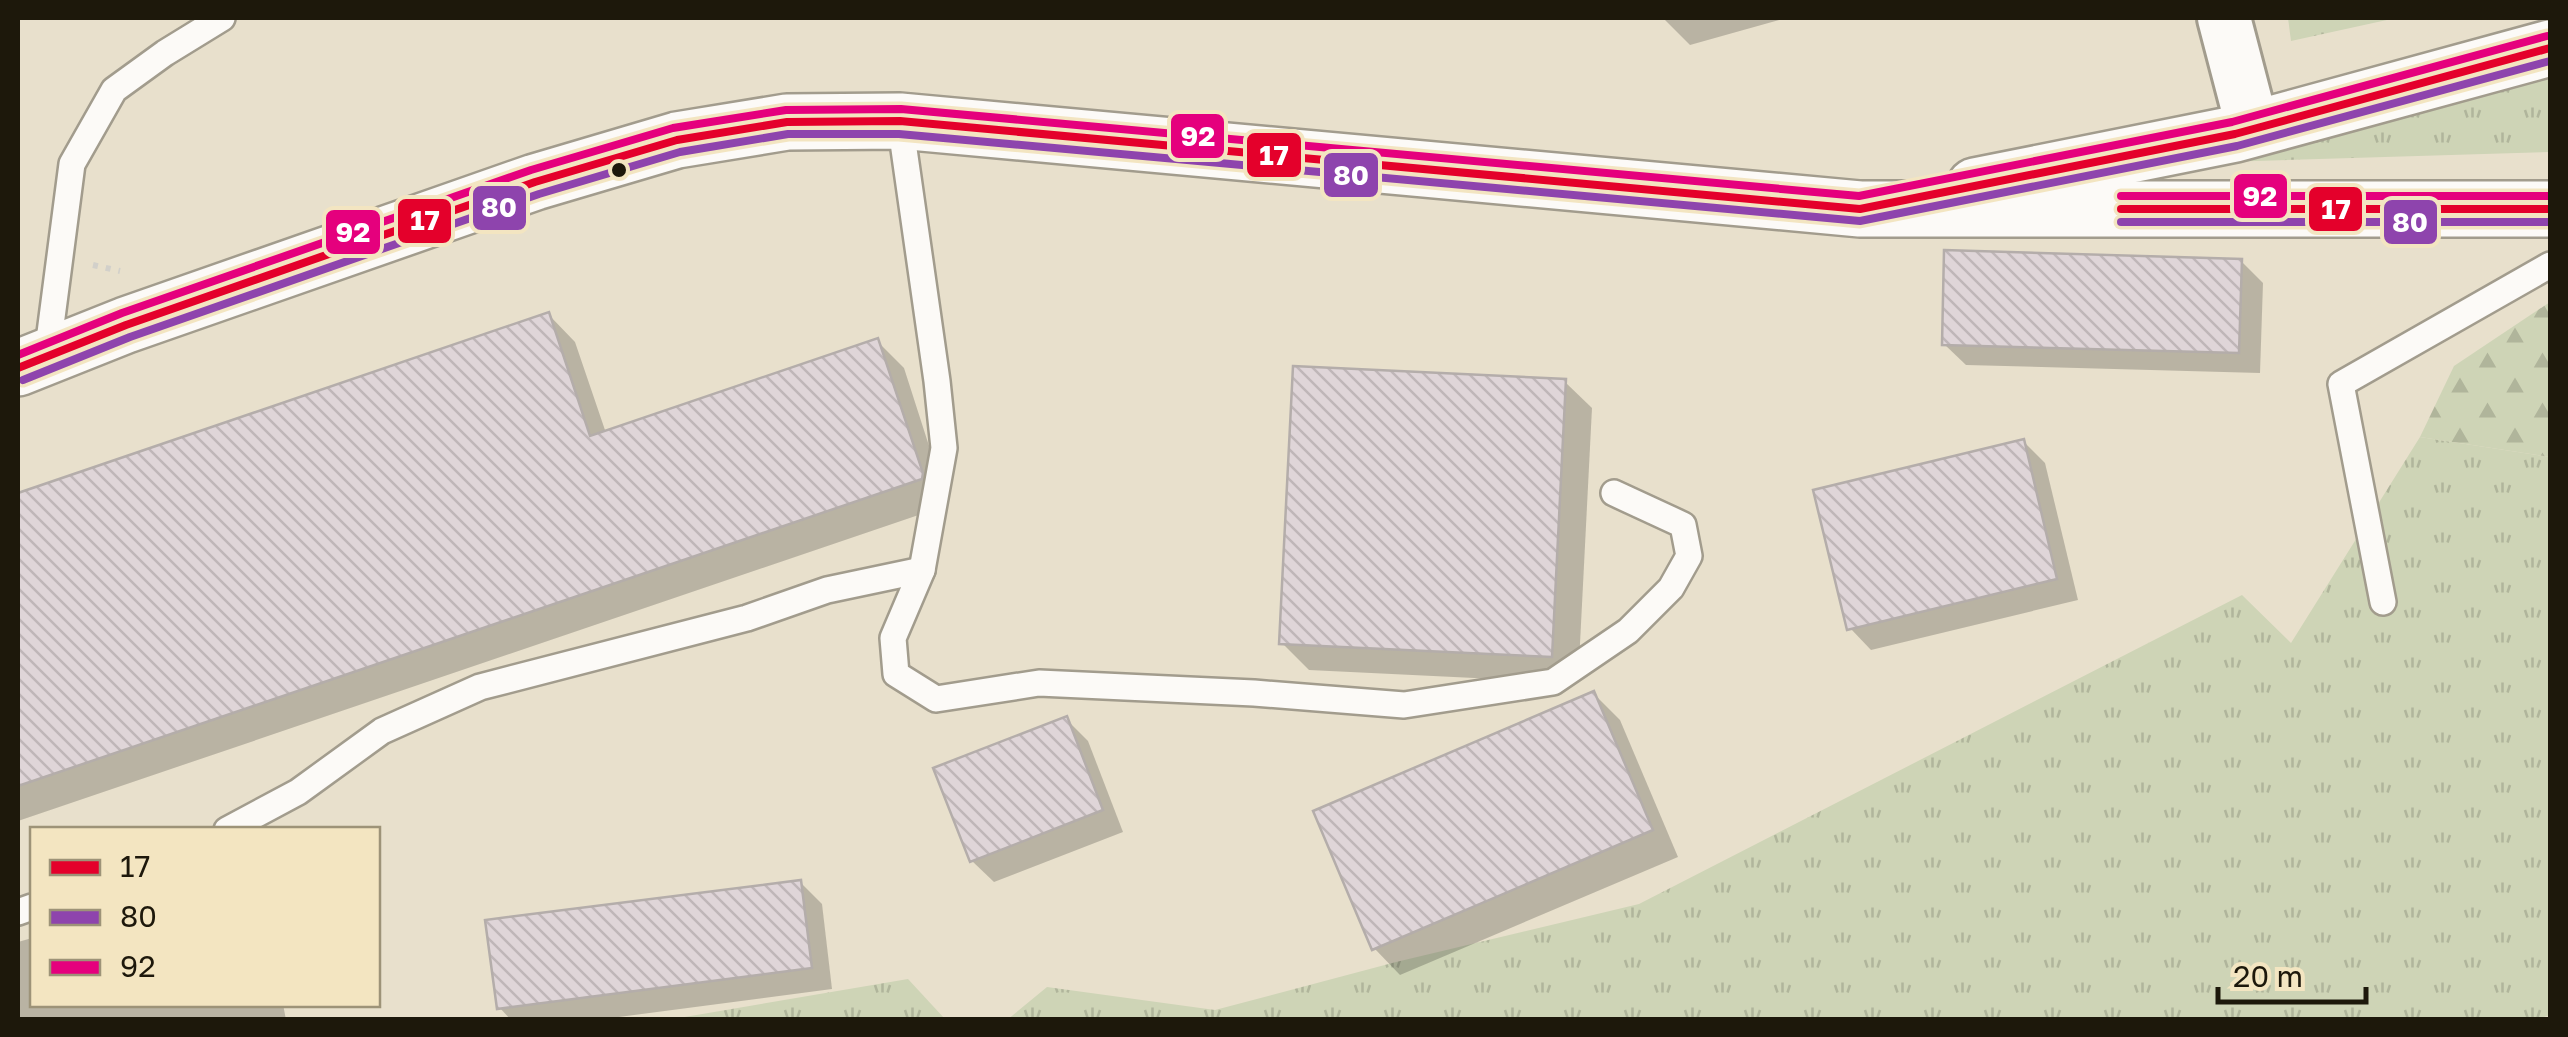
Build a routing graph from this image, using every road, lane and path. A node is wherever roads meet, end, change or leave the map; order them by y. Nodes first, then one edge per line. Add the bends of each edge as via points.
1 (222, 18) edge
2 (2224, 18) edge
3 (2550, 48) edge
4 (900, 121) junction
5 (2253, 128) junction
6 (2550, 209) edge
7 (1860, 210) junction
8 (2550, 265) edge
9 (32, 362) edge
10 (1614, 493) dead end
11 (922, 570) junction
12 (2383, 602) dead end
13 (233, 827) edge

1 - 9 lane via 114,90 72,164
2 - 5 street
3 - 5 street
4 - 7 street
4 - 9 street via 788,122 677,140 519,187
4 - 11 lane via 944,448
5 - 7 street
6 - 7 street
8 - 12 lane via 2341,384
10 - 11 lane via 1682,525 1690,556 1671,588 1628,630 1553,682 1404,705 1039,683 936,699 896,674 892,638
11 - 13 lane via 480,687 382,730 298,792

